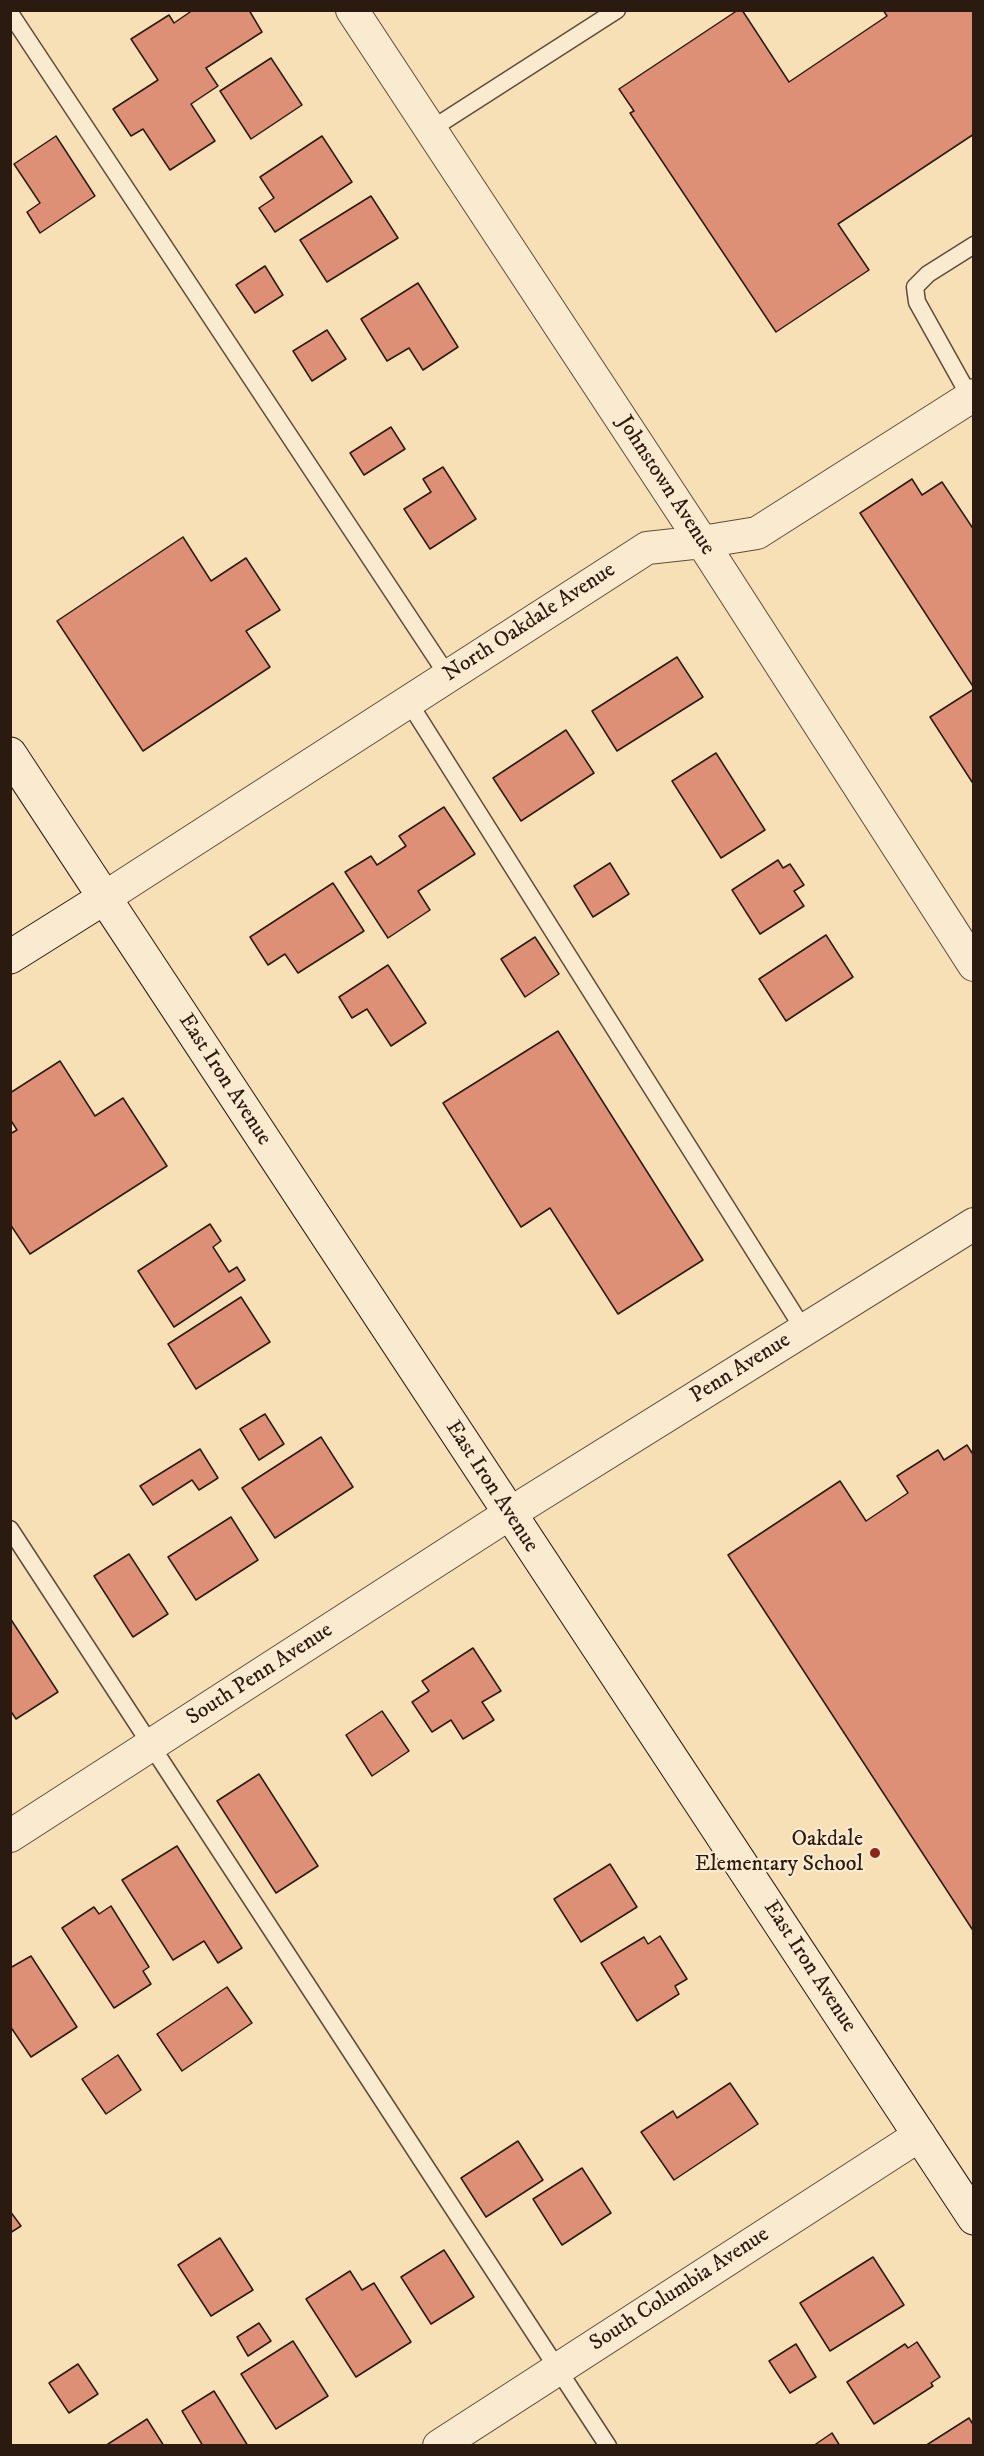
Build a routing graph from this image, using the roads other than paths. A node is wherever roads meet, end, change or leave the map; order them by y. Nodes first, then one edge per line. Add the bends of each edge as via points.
1 (352, 10) edge
2 (617, 10) edge
3 (10, 13) edge
4 (430, 130) junction
5 (974, 245) edge
6 (972, 396) edge
7 (702, 542) junction
8 (448, 676) junction
9 (408, 702) junction
10 (10, 754) edge
11 (104, 898) junction
12 (10, 957) edge
13 (974, 964) edge
14 (974, 1224) edge
15 (804, 1330) junction
16 (509, 1514) junction
17 (10, 1529) edge
18 (151, 1745) junction
19 (10, 1836) edge
20 (920, 2135) junction
21 (974, 2218) edge
22 (557, 2369) junction
23 (439, 2445) edge
24 (608, 2445) edge

1 - 4 street, Johnstown Avenue
2 - 4 lane
3 - 8 lane
4 - 7 street, Johnstown Avenue
5 - 6 lane via 928,274 915,287 917,302
6 - 7 street, North Oakdale Avenue via 757,533
7 - 8 street, North Oakdale Avenue via 647,548
7 - 13 street, Johnstown Avenue
8 - 9 street, North Oakdale Avenue
9 - 11 street, North Oakdale Avenue
9 - 15 lane
10 - 11 street, East Iron Avenue
11 - 12 street
11 - 16 street, East Iron Avenue
14 - 15 street, Penn Avenue
15 - 16 street, Penn Avenue
16 - 18 street, South Penn Avenue
16 - 20 street, East Iron Avenue
17 - 18 lane
18 - 19 street, South Penn Avenue
18 - 22 lane
20 - 21 street, East Iron Avenue
20 - 22 street, South Columbia Avenue
22 - 23 street, South Columbia Avenue
22 - 24 lane

